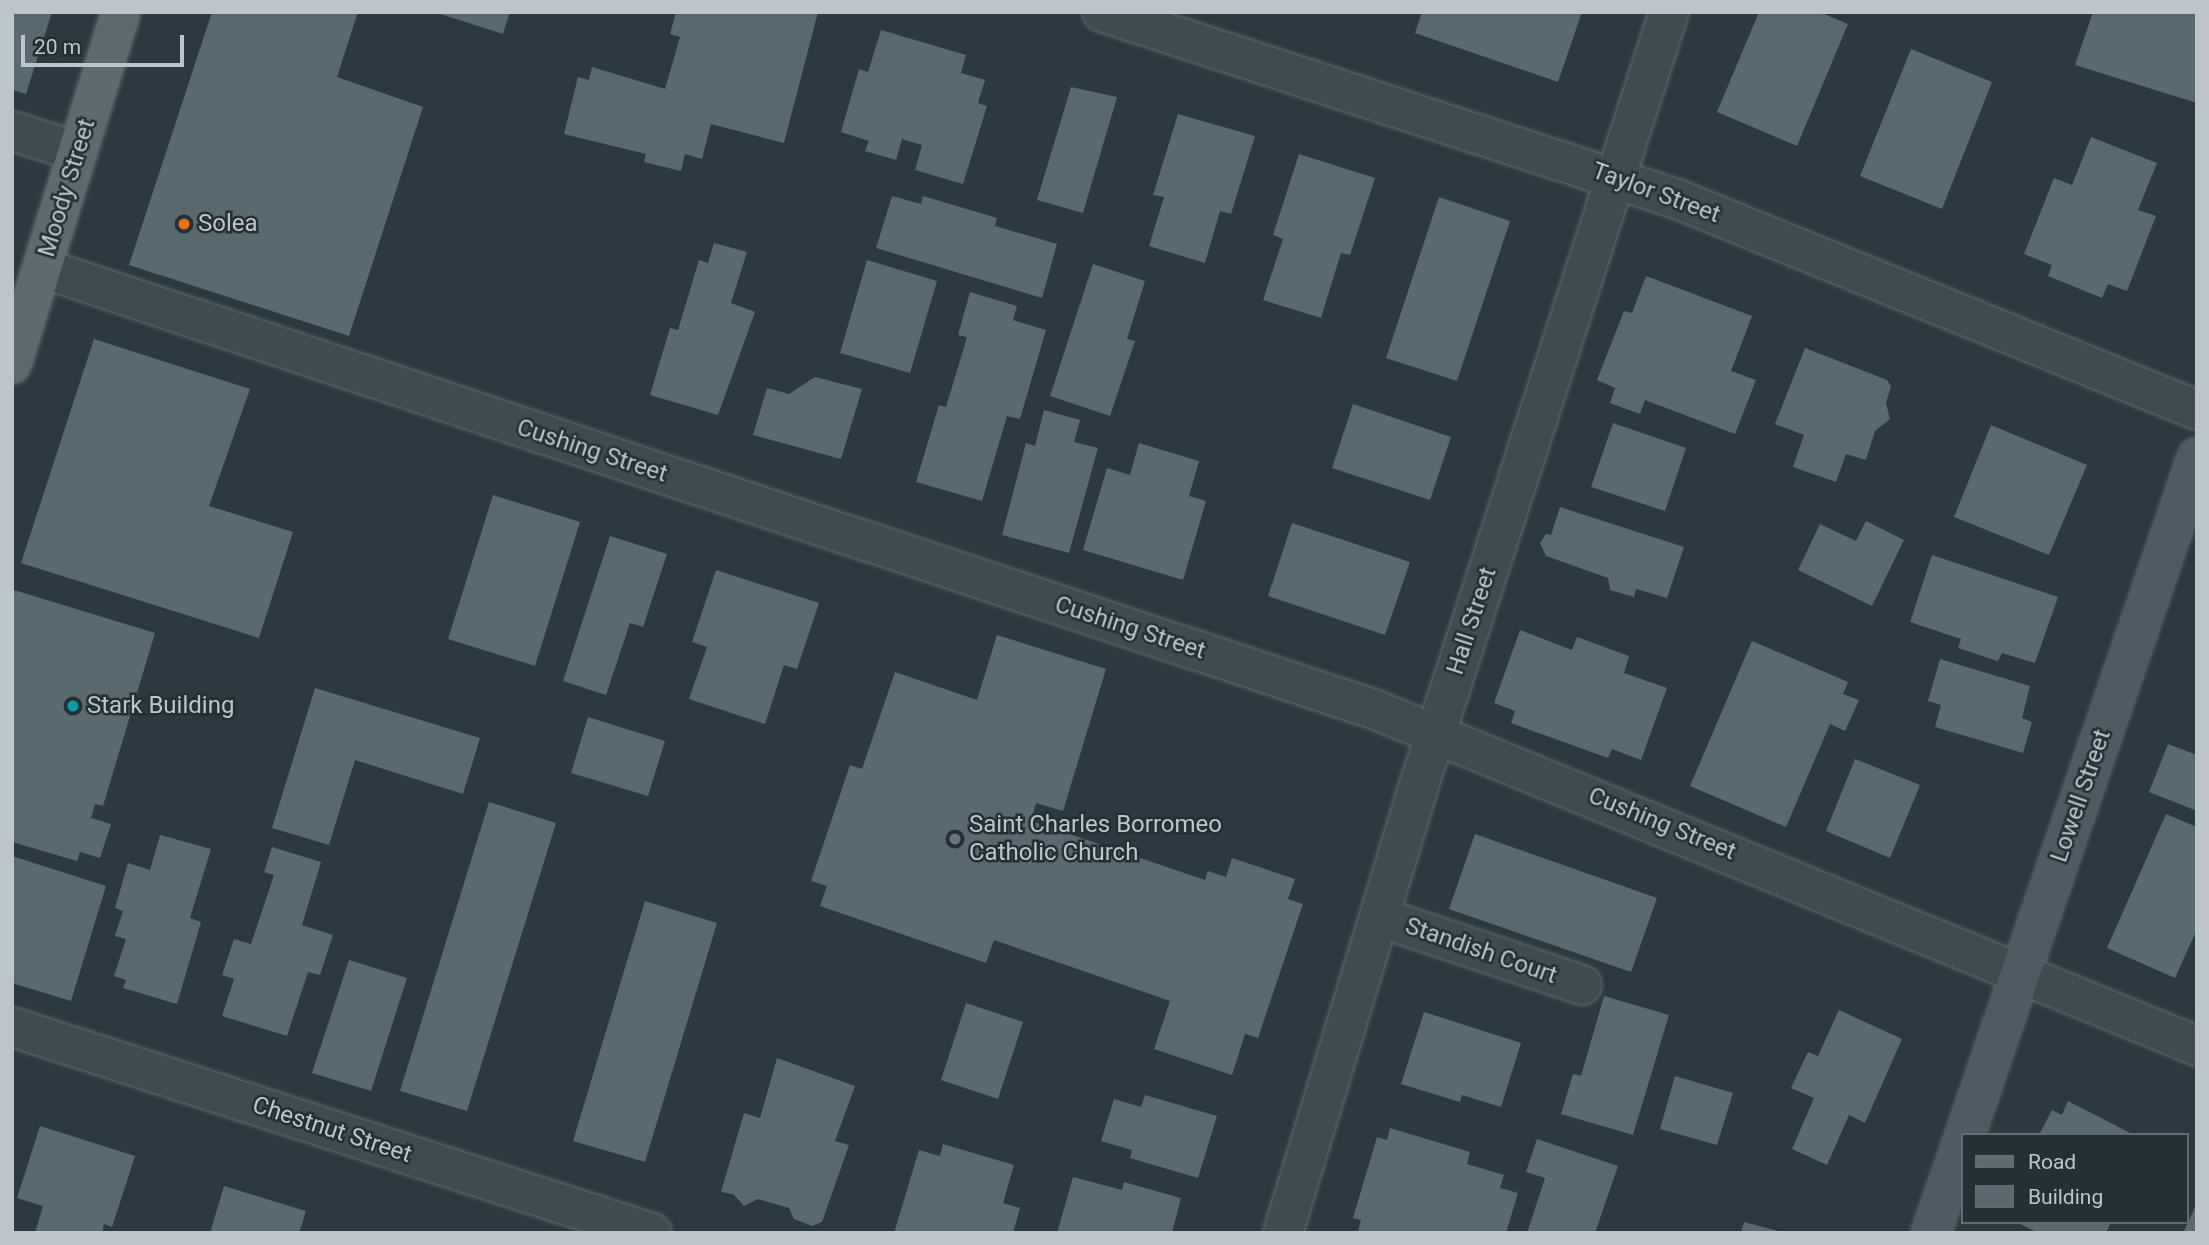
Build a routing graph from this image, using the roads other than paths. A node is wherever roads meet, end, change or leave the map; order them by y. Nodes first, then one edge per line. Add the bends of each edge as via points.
1 (121, 12) edge
2 (1102, 12) edge
3 (1669, 12) edge
4 (12, 131) edge
5 (78, 152) junction
6 (1615, 177) junction
7 (42, 268) junction
8 (12, 364) edge
9 (2197, 410) edge
10 (2197, 458) edge
11 (1436, 732) junction
12 (1379, 916) junction
13 (2021, 973) junction
14 (1582, 985) dead end
15 (12, 1027) edge
16 (2197, 1046) edge
17 (1966, 1133) edge
18 (1960, 1150) edge
19 (652, 1233) edge
20 (1283, 1233) edge
21 (1931, 1233) edge

1 - 5 main road, Moody Street
2 - 6 street, Taylor Street
3 - 6 street, Hall Street
4 - 5 street
5 - 7 main road, Moody Street
6 - 9 street, Taylor Street
6 - 11 street, Hall Street
7 - 8 main road, Moody Street
7 - 11 street, Cushing Street
10 - 13 street, Lowell Street
11 - 12 street, Hall Street
11 - 13 street, Cushing Street
12 - 14 street, Standish Court
12 - 20 street, Hall Street
13 - 16 street, Cushing Street
13 - 17 street, Lowell Street
15 - 19 street, Chestnut Street
18 - 21 street

